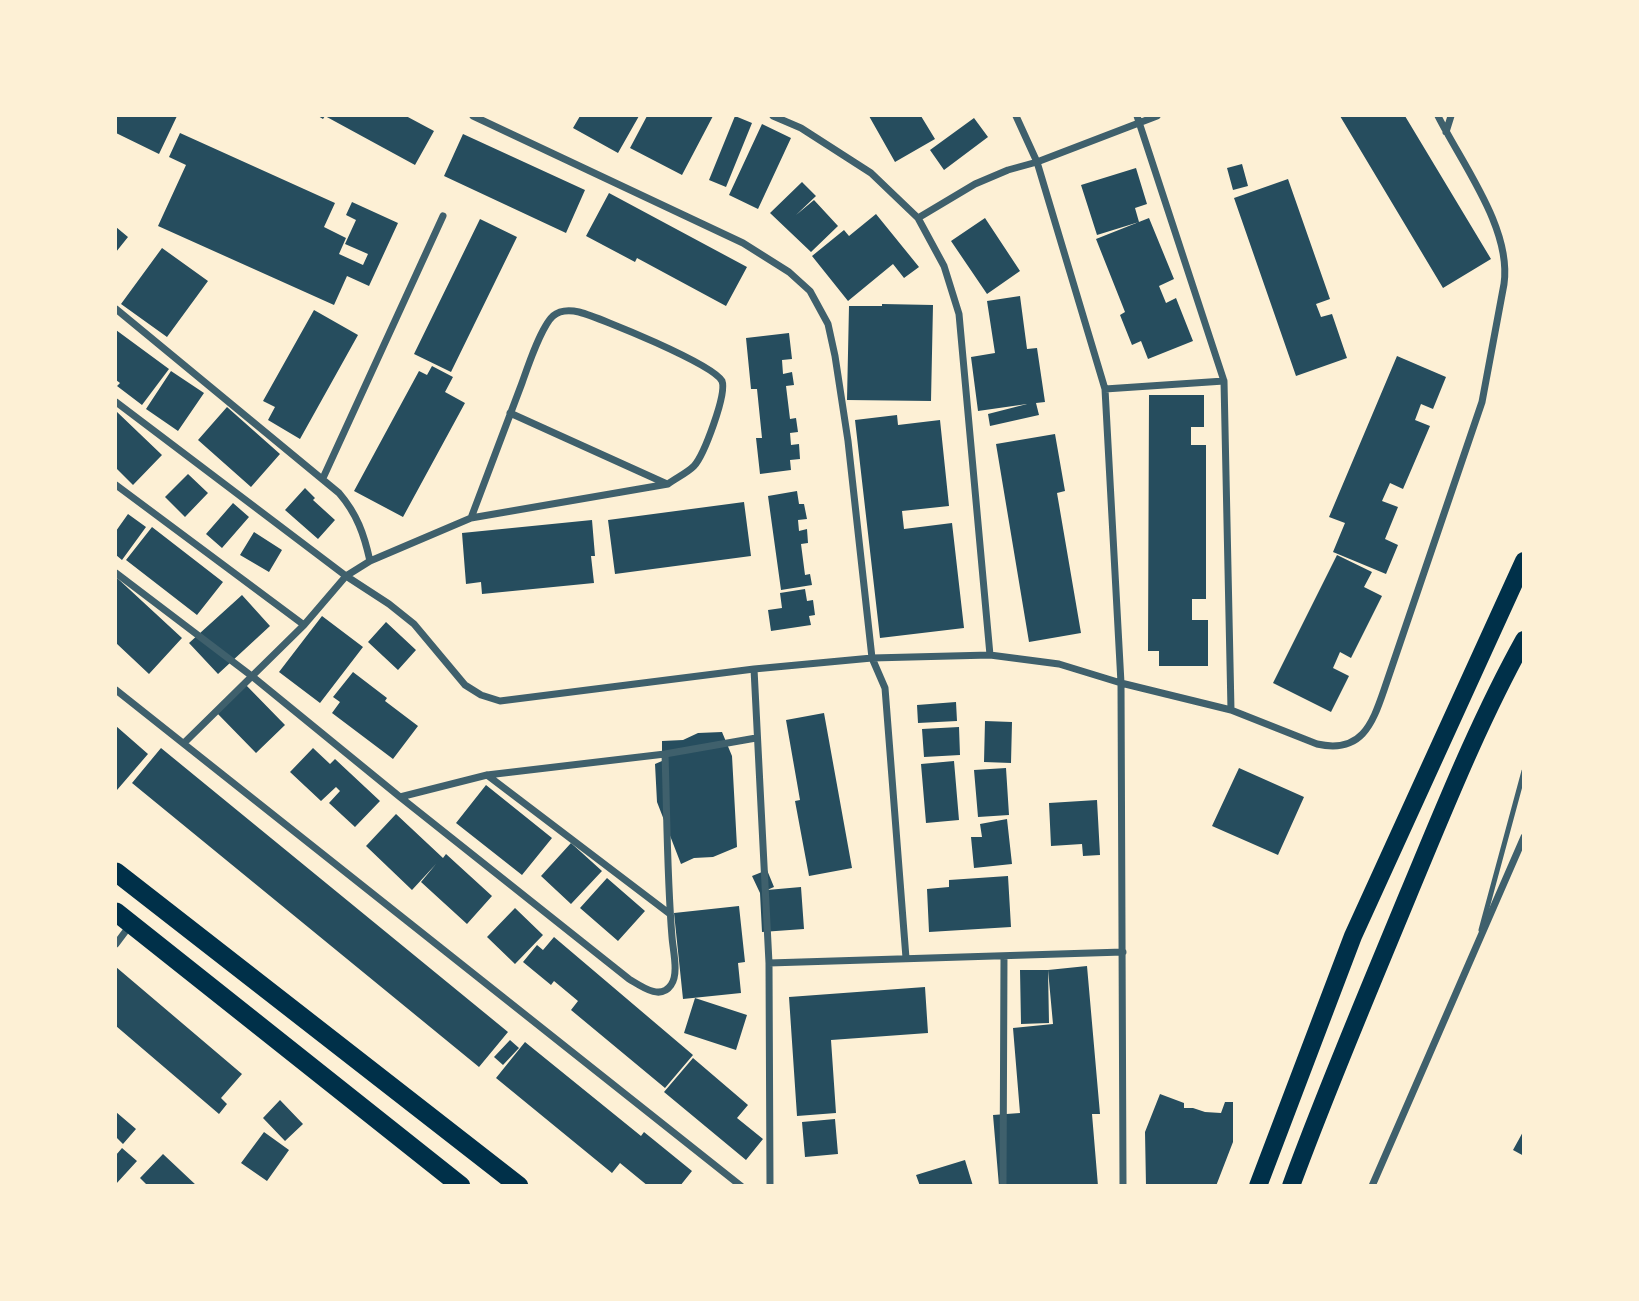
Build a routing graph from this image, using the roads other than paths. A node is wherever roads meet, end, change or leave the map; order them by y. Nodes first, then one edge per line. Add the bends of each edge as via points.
1 (473, 116) edge
2 (773, 116) edge
3 (1016, 116) edge
4 (1157, 116) edge
5 (1438, 116) edge
6 (1451, 116) edge
7 (1138, 119) edge
8 (1446, 132) junction
9 (1037, 162) junction
10 (443, 216) dead end
11 (918, 218) junction
12 (116, 309) edge
13 (1224, 381) junction
14 (1105, 389) junction
15 (116, 402) edge
16 (510, 414) junction
17 (323, 478) junction
18 (668, 484) junction
19 (116, 485) edge
20 (471, 518) junction
21 (370, 561) junction
22 (1524, 561) edge
23 (116, 573) edge
24 (346, 576) junction
25 (304, 625) junction
26 (1524, 639) edge
27 (990, 655) junction
28 (872, 658) junction
29 (754, 668) junction
30 (253, 677) junction
31 (1121, 683) junction
32 (116, 690) edge
33 (1230, 710) junction
34 (756, 738) junction
35 (184, 743) junction
36 (665, 754) junction
37 (1524, 771) edge
38 (486, 775) junction
39 (400, 797) junction
40 (1524, 837) edge
41 (116, 872) edge
42 (116, 912) edge
43 (670, 914) junction
44 (131, 924) junction
45 (116, 944) edge
46 (1476, 947) junction
47 (1123, 952) junction
48 (1004, 956) junction
49 (906, 957) junction
50 (769, 963) junction
51 (461, 1185) edge
52 (519, 1185) edge
53 (741, 1185) edge
54 (770, 1185) edge
55 (1003, 1185) edge
56 (1123, 1185) edge
57 (1258, 1185) edge
58 (1291, 1185) edge
59 (1372, 1185) edge

1 - 28 street via 743,243 810,291 828,324 835,356
2 - 11 street via 801,128 871,173
3 - 9 street
4 - 7 street
5 - 8 street
6 - 8 street
7 - 9 street
7 - 13 street
8 - 33 street via 1497,229 1506,276 1482,402 1373,721 1362,736 1328,747
9 - 11 street via 975,184
9 - 14 street
10 - 17 street
11 - 27 street via 944,266 959,314
12 - 17 street
13 - 14 street
13 - 33 street
14 - 31 street
15 - 24 street
16 - 18 street
16 - 18 street via 536,347 552,317 562,311 601,320 690,359 720,379 723,393 694,466
16 - 20 street
17 - 21 street via 353,509
18 - 20 street
19 - 25 street
20 - 21 street
21 - 24 street
22 - 57 main road via 1353,936
23 - 30 street
24 - 25 street
24 - 29 street via 414,624 465,685 500,701
25 - 30 street
26 - 58 main road via 1474,739
27 - 28 street
27 - 31 street via 1059,664
28 - 29 street
28 - 49 street via 886,688
29 - 34 street
30 - 35 street
30 - 39 street
31 - 33 street
31 - 47 street
32 - 35 street
34 - 36 street
34 - 50 street
35 - 53 street
36 - 38 street
36 - 43 street
37 - 46 lane
38 - 39 street
38 - 43 street
39 - 43 street via 608,963 652,992 660,993 674,982
40 - 46 street
41 - 52 highway
42 - 44 highway
44 - 45 street
44 - 51 highway
46 - 59 street
47 - 48 street
47 - 56 street
48 - 49 street
48 - 55 street
49 - 50 street
50 - 54 street

